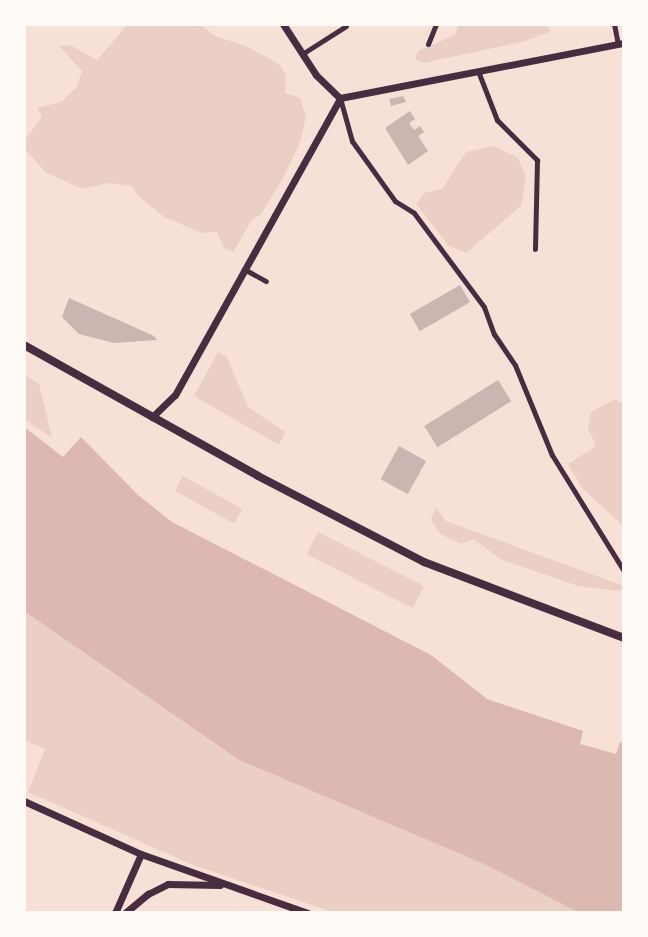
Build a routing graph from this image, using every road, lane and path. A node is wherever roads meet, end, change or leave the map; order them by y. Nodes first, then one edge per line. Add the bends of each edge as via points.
1 (283, 24) edge
2 (436, 24) edge
3 (614, 24) edge
4 (346, 26) dead end
5 (428, 44) dead end
6 (621, 44) edge
7 (302, 54) junction
8 (478, 71) junction
9 (340, 98) junction
10 (535, 249) dead end
11 (244, 269) junction
12 (266, 281) dead end
13 (24, 345) edge
14 (152, 417) junction
15 (624, 571) edge
16 (624, 638) edge
17 (24, 801) edge
18 (141, 854) junction
19 (228, 885) junction
20 (115, 913) edge
21 (124, 913) edge
22 (308, 913) edge

1 - 7 street
2 - 5 street
3 - 6 street
4 - 7 street
6 - 8 street
7 - 9 street via 316,75
8 - 9 street
8 - 10 street via 497,120 537,160
9 - 11 street
9 - 15 street via 352,141 395,201 414,213 484,307 494,334 515,365 552,455
11 - 12 street
11 - 14 street via 175,395
13 - 14 main road
14 - 16 main road via 424,562
17 - 18 street
18 - 19 street
18 - 20 street
19 - 21 street via 168,884
19 - 22 street

